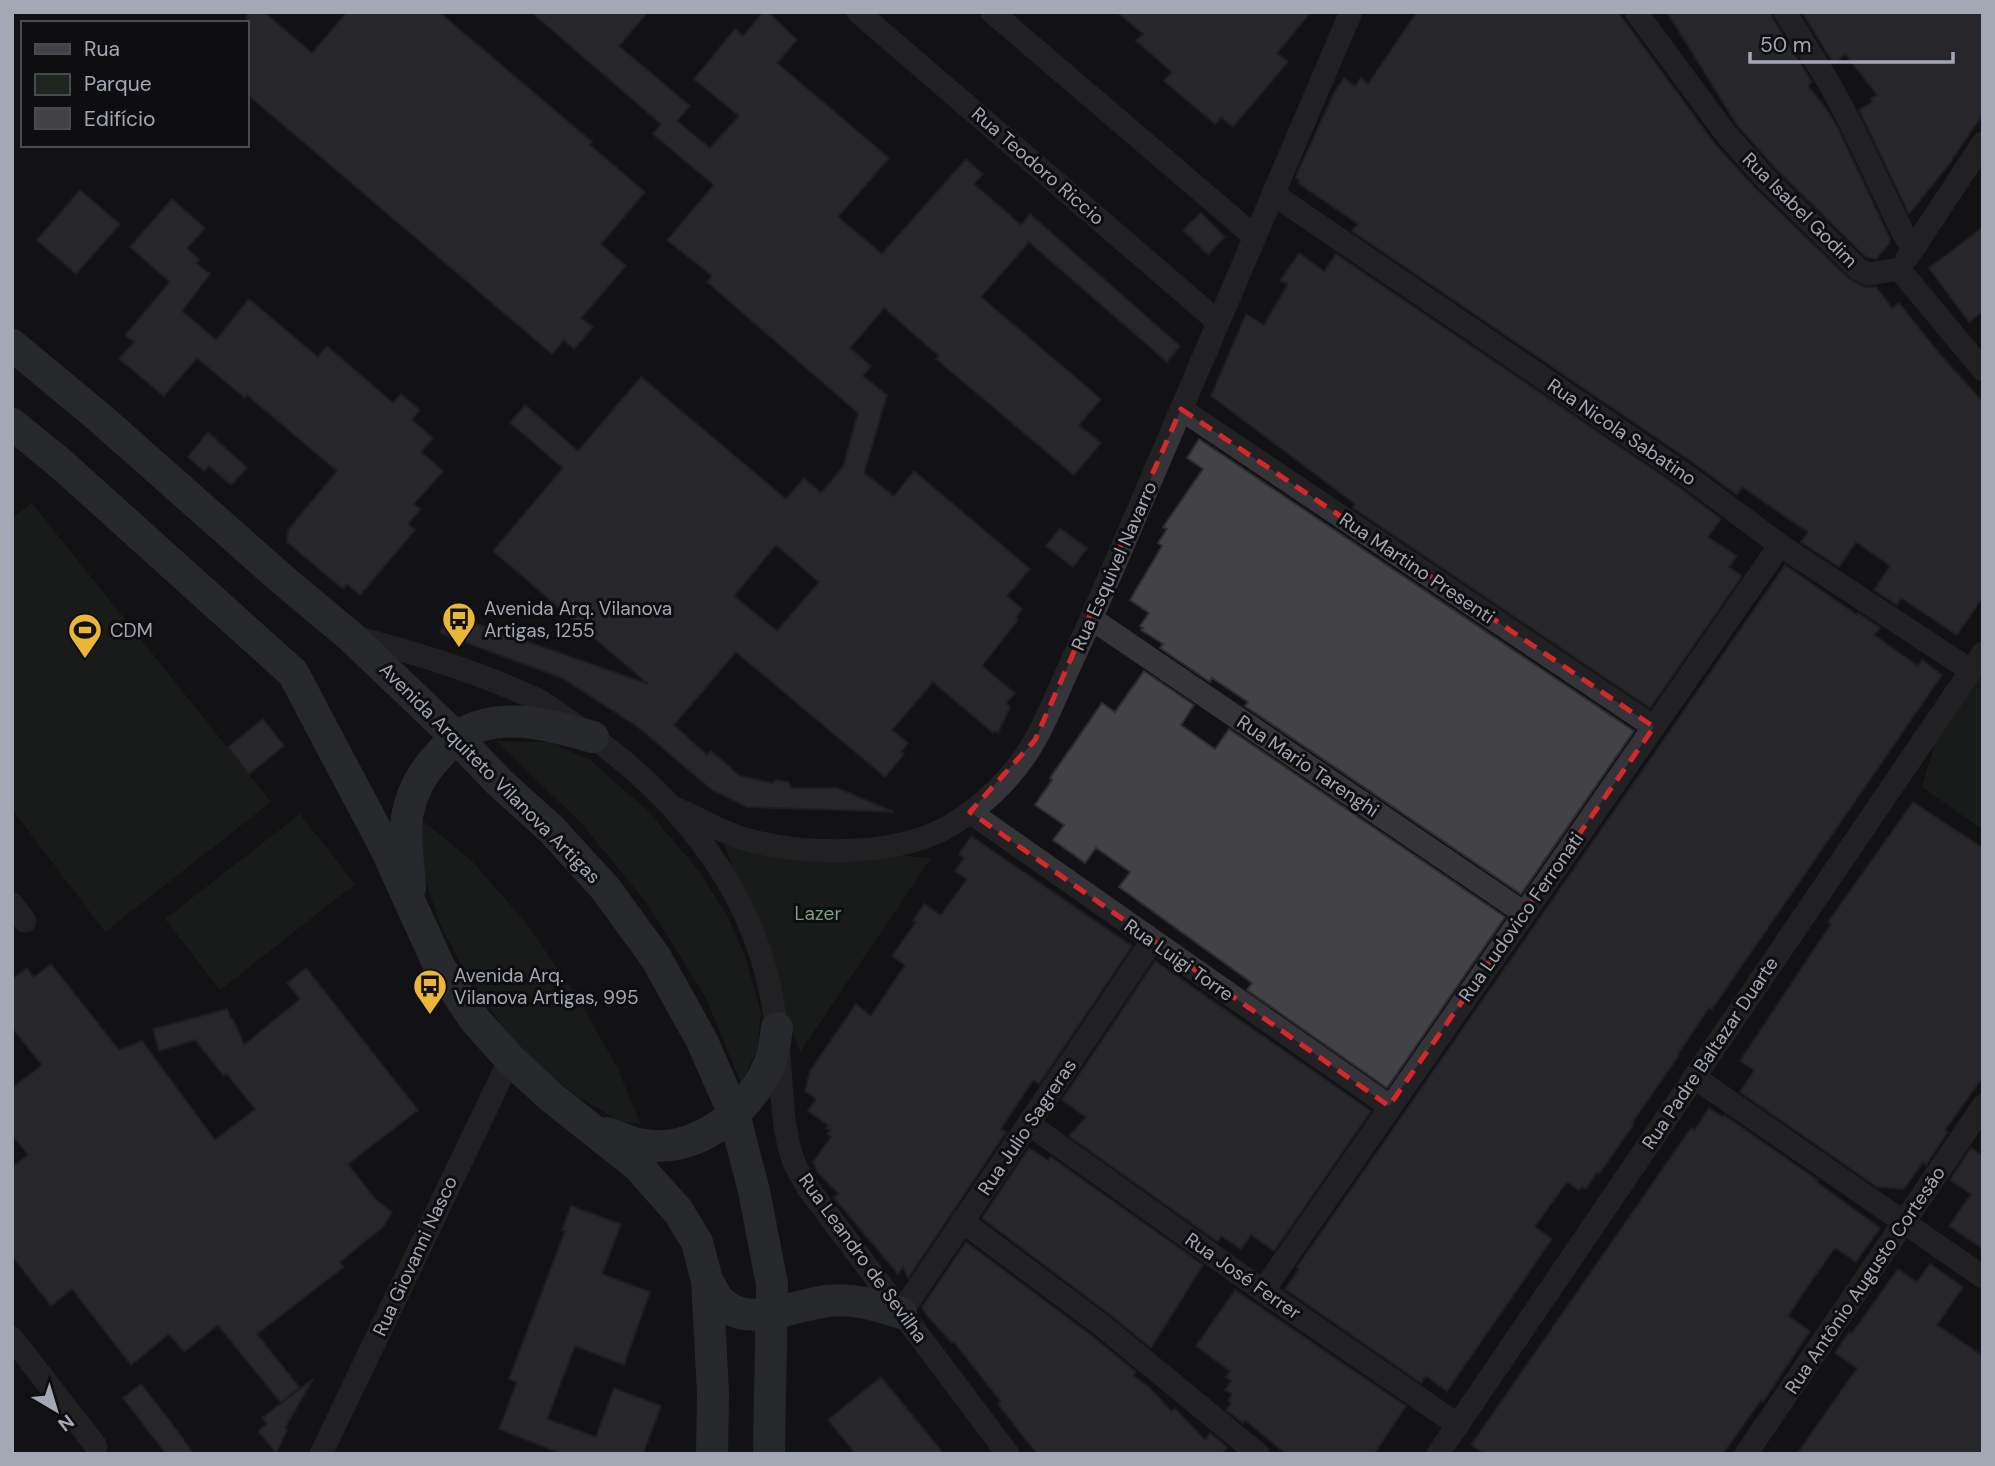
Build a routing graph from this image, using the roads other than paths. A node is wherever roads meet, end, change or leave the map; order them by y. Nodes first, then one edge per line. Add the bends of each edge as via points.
1 (858, 12) edge
2 (992, 12) edge
3 (1351, 12) edge
4 (1636, 12) edge
5 (1785, 12) edge
6 (1983, 143) edge
7 (1273, 194) junction
8 (1255, 237) junction
9 (1913, 248) junction
10 (1899, 269) junction
11 (1217, 321) junction
12 (12, 345) edge
13 (1983, 370) edge
14 (1181, 410) junction
15 (12, 424) edge
16 (1780, 545) junction
17 (1092, 619) junction
18 (350, 636) junction
19 (1977, 661) edge
20 (1654, 727) junction
21 (456, 737) junction
22 (593, 737) junction
23 (672, 807) junction
24 (970, 812) junction
25 (411, 906) junction
26 (1524, 913) junction
27 (1152, 941) junction
28 (777, 1028) junction
29 (510, 1059) junction
30 (1694, 1077) junction
31 (1389, 1106) junction
32 (1983, 1106) edge
33 (734, 1114) junction
34 (1029, 1124) junction
35 (590, 1126) junction
36 (962, 1221) junction
37 (1903, 1224) junction
38 (1983, 1277) edge
39 (708, 1280) junction
40 (1263, 1290) junction
41 (772, 1311) junction
42 (901, 1313) junction
43 (12, 1338) edge
44 (1458, 1425) junction
45 (96, 1446) dead end
46 (321, 1454) edge
47 (712, 1454) edge
48 (769, 1454) edge
49 (1008, 1454) edge
50 (1258, 1454) edge
51 (1438, 1454) edge
52 (1746, 1454) edge

1 - 11 street, Rua Teodoro Riccio
2 - 8 street
3 - 7 street, Rua Esquivel Navarro
4 - 10 street, Rua Isabel Godim via 1726,134 1857,269 1869,274
5 - 9 street via 1829,83
6 - 9 street
7 - 8 street, Rua Esquivel Navarro
7 - 16 street, Rua Nicola Sabatino via 1687,476
8 - 11 street, Rua Esquivel Navarro
9 - 10 street
10 - 13 street
11 - 14 street, Rua Esquivel Navarro
12 - 18 main road, Avenida Arquiteto Vilanova Artigas
14 - 17 street, Rua Esquivel Navarro
14 - 20 street, Rua Martino Presenti
15 - 25 main road via 293,673 360,797
16 - 19 street, Rua Nicola Sabatino
16 - 20 street, Rua Ludovico Ferronati
17 - 24 street, Rua Esquivel Navarro via 1035,740 986,801
17 - 26 street, Rua Mario Tarenghi
18 - 21 main road, Avenida Arquiteto Vilanova Artigas
18 - 22 street, Rua Leandro de Sevilha via 420,653 537,700
19 - 30 street, Rua Padre Baltazar Duarte
20 - 26 street, Rua Ludovico Ferronati
21 - 22 main road via 477,727 511,721 542,722
21 - 25 main road via 416,785 407,819
21 - 33 main road, Avenida Arquiteto Vilanova Artigas via 605,888 656,958 702,1041
22 - 23 street, Rua Leandro de Sevilha via 636,770
23 - 24 street, Rua Esquivel Navarro via 768,845 859,850 910,842 950,826
23 - 28 street, Rua Leandro de Sevilha via 715,863 742,910 764,962
24 - 27 street, Rua Luigi Torre
25 - 29 main road via 440,968 475,1020
26 - 31 street, Rua Ludovico Ferronati
27 - 31 street, Rua Luigi Torre
27 - 34 street, Rua Julio Sagreras
28 - 33 main road via 770,1063
28 - 42 street, Rua Leandro de Sevilha via 785,1126 794,1162 808,1188
29 - 35 main road
29 - 46 street, Rua Giovanni Nasco
30 - 37 street
30 - 44 street, Rua Padre Baltazar Duarte
31 - 40 street, Rua Ludovico Ferronati
32 - 37 street, Rua Antônio Augusto Cortesão
33 - 35 main road via 694,1140 672,1145 639,1144
33 - 41 main road, Avenida Arquiteto Vilanova Artigas via 772,1284
34 - 36 street, Rua Julio Sagreras
34 - 40 street, Rua José Ferrer
35 - 39 main road via 638,1166 678,1211 697,1242
36 - 42 street, Rua Julio Sagreras
36 - 50 street via 1100,1324
37 - 38 street
37 - 52 street, Rua Antônio Augusto Cortesão
39 - 41 main road via 719,1300 735,1312
39 - 47 main road
40 - 44 street, Rua José Ferrer
41 - 42 main road via 844,1300
41 - 48 main road, Avenida Arquiteto Vilanova Artigas
42 - 49 street, Rua Leandro de Sevilha
43 - 45 street
44 - 51 street, Rua Padre Baltazar Duarte

